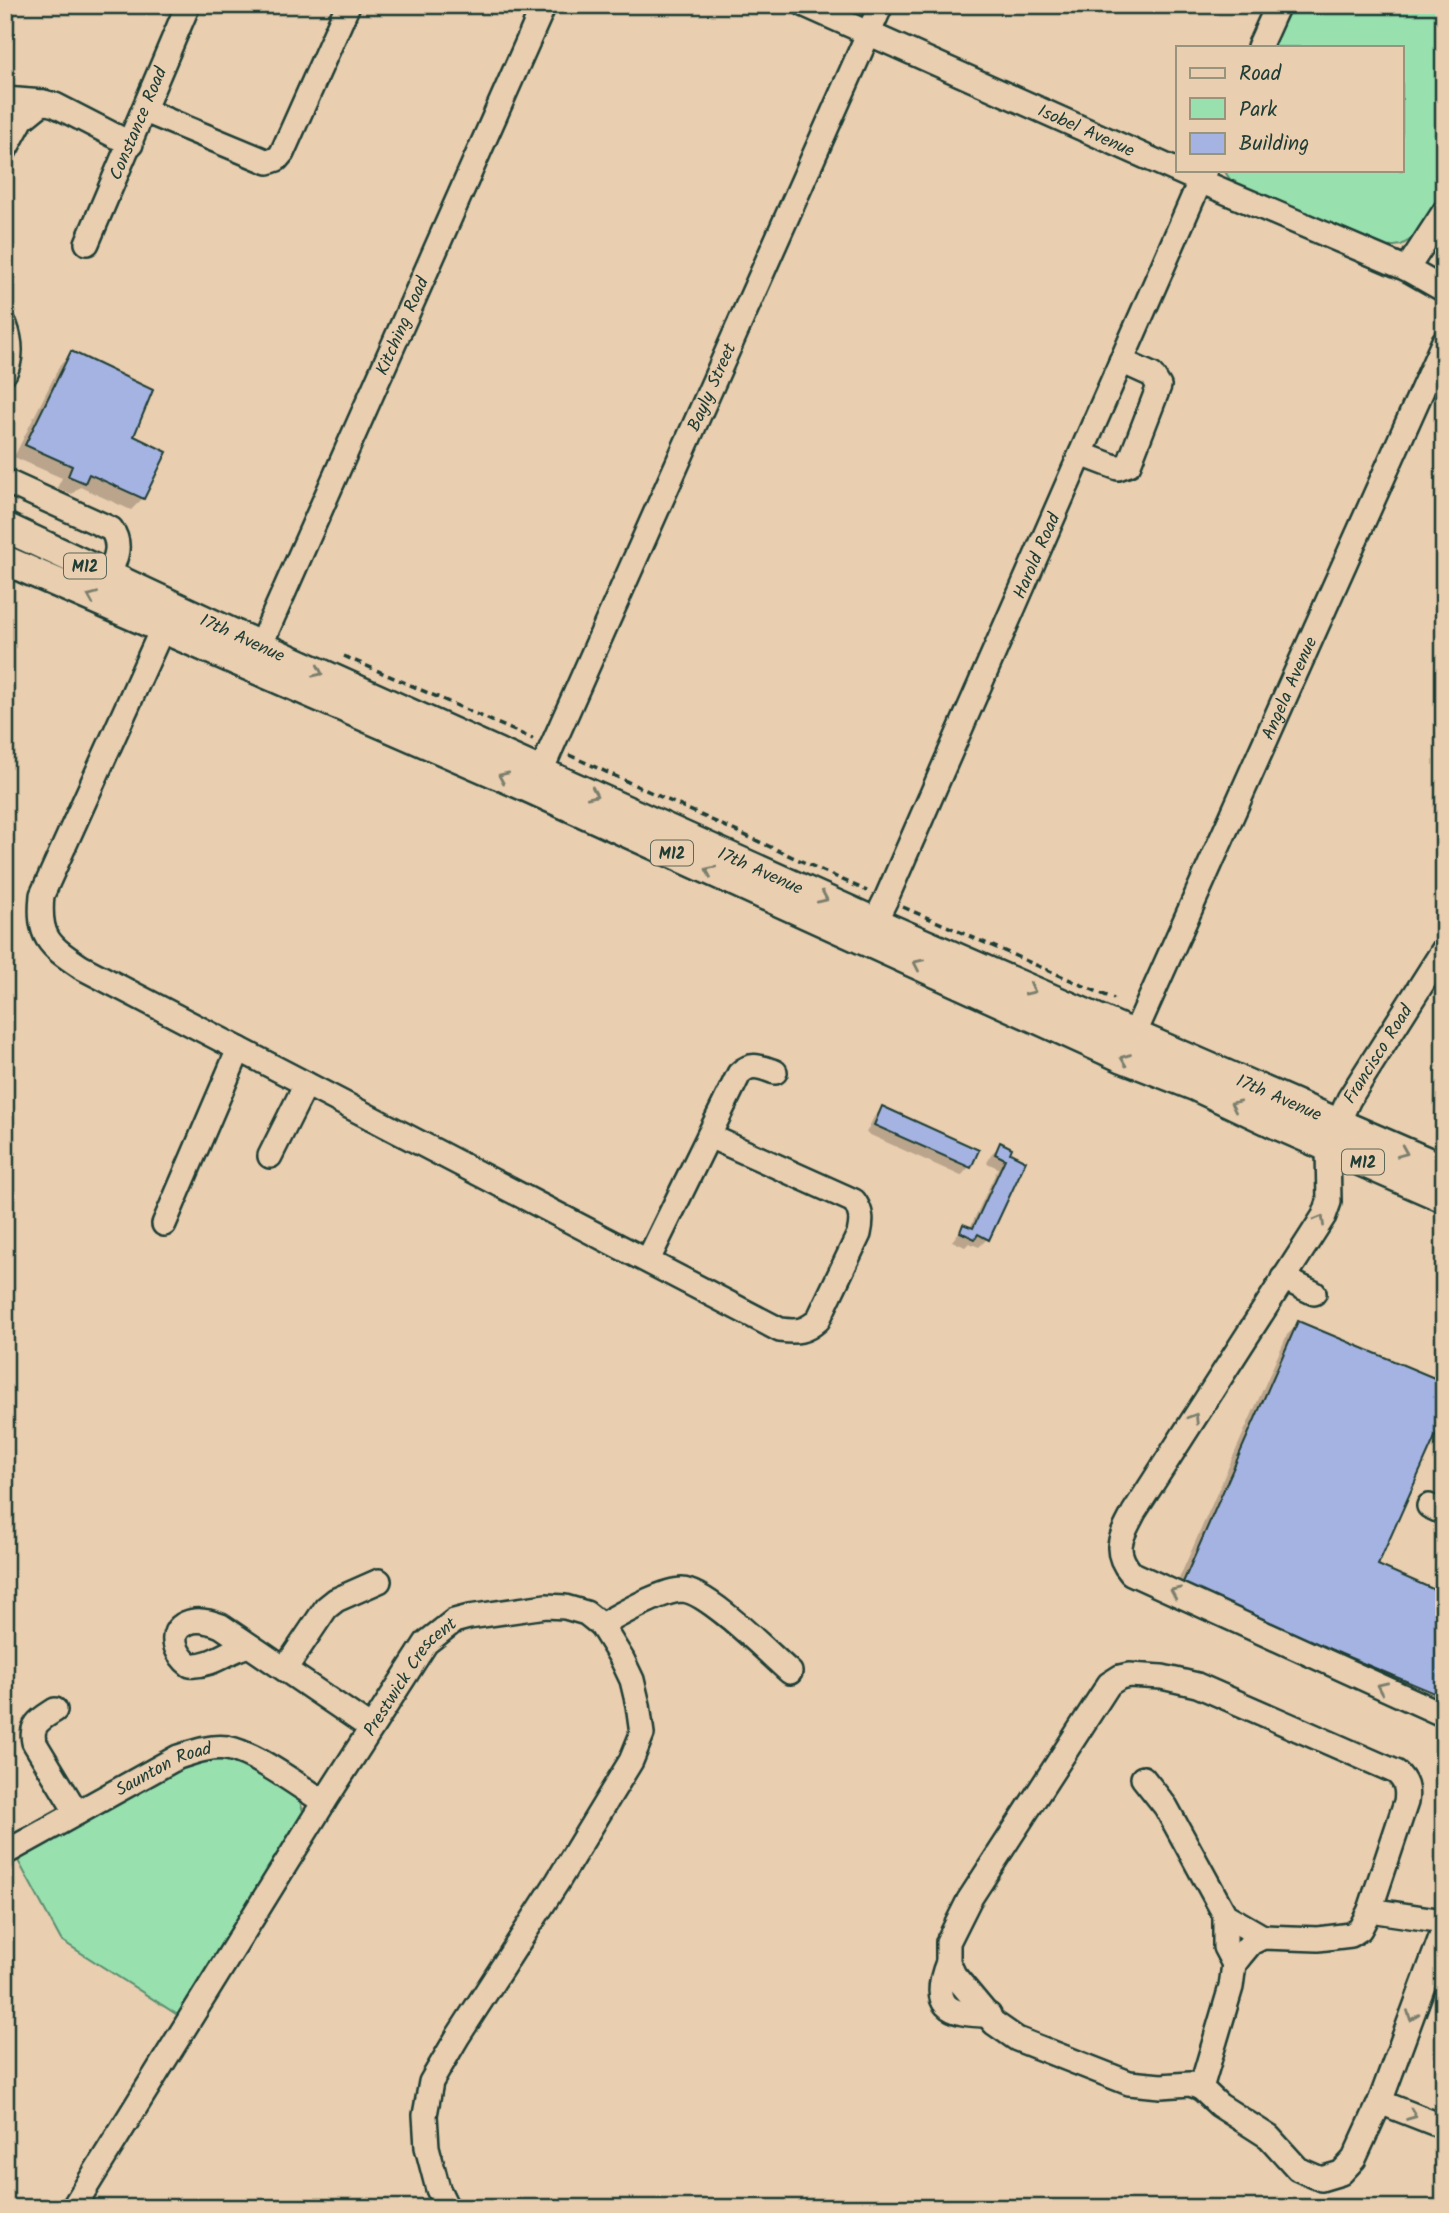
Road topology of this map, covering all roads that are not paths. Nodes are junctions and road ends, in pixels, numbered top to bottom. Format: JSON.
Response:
{"nodes":[{"id":1,"x":188,"y":5,"type":"edge"},
{"id":2,"x":348,"y":5,"type":"edge"},
{"id":3,"x":544,"y":5,"type":"edge"},
{"id":4,"x":804,"y":5,"type":"edge"},
{"id":5,"x":881,"y":5,"type":"edge"},
{"id":6,"x":1278,"y":5,"type":"edge"},
{"id":7,"x":869,"y":33,"type":"junction"},
{"id":8,"x":1259,"y":46,"type":"edge"},
{"id":9,"x":5,"y":99,"type":"edge"},
{"id":10,"x":43,"y":102,"type":"junction"},
{"id":11,"x":145,"y":111,"type":"junction"},
{"id":12,"x":131,"y":144,"type":"junction"},
{"id":13,"x":5,"y":150,"type":"edge"},
{"id":14,"x":1176,"y":164,"type":"edge"},
{"id":15,"x":1203,"y":175,"type":"edge"},
{"id":16,"x":1444,"y":212,"type":"edge"},
{"id":17,"x":87,"y":243,"type":"dead end"},
{"id":18,"x":1408,"y":269,"type":"junction"},
{"id":19,"x":1444,"y":290,"type":"edge"},
{"id":20,"x":5,"y":325,"type":"edge"},
{"id":21,"x":1444,"y":341,"type":"edge"},
{"id":22,"x":1121,"y":361,"type":"junction"},
{"id":23,"x":5,"y":372,"type":"edge"},
{"id":24,"x":1081,"y":454,"type":"junction"},
{"id":25,"x":5,"y":481,"type":"edge"},
{"id":26,"x":5,"y":527,"type":"edge"},
{"id":27,"x":5,"y":560,"type":"edge"},
{"id":28,"x":108,"y":577,"type":"junction"},
{"id":29,"x":168,"y":616,"type":"junction"},
{"id":30,"x":260,"y":646,"type":"junction"},
{"id":31,"x":547,"y":759,"type":"junction"},
{"id":32,"x":875,"y":920,"type":"junction"},
{"id":33,"x":1444,"y":950,"type":"edge"},
{"id":34,"x":1139,"y":1024,"type":"junction"},
{"id":35,"x":239,"y":1049,"type":"junction"},
{"id":36,"x":775,"y":1072,"type":"dead end"},
{"id":37,"x":306,"y":1084,"type":"junction"},
{"id":38,"x":709,"y":1136,"type":"junction"},
{"id":39,"x":1333,"y":1136,"type":"junction"},
{"id":40,"x":270,"y":1156,"type":"dead end"},
{"id":41,"x":1444,"y":1170,"type":"edge"},
{"id":42,"x":1444,"y":1198,"type":"edge"},
{"id":43,"x":164,"y":1224,"type":"dead end"},
{"id":44,"x":648,"y":1260,"type":"junction"},
{"id":45,"x":1283,"y":1278,"type":"junction"},
{"id":46,"x":1314,"y":1293,"type":"dead end"},
{"id":47,"x":379,"y":1581,"type":"dead end"},
{"id":48,"x":601,"y":1625,"type":"junction"},
{"id":49,"x":249,"y":1645,"type":"dead end"},
{"id":50,"x":285,"y":1669,"type":"junction"},
{"id":51,"x":790,"y":1672,"type":"dead end"},
{"id":52,"x":55,"y":1710,"type":"dead end"},
{"id":53,"x":1444,"y":1715,"type":"edge"},
{"id":54,"x":371,"y":1728,"type":"junction"},
{"id":55,"x":1143,"y":1778,"type":"dead end"},
{"id":56,"x":324,"y":1802,"type":"junction"},
{"id":57,"x":77,"y":1813,"type":"junction"},
{"id":58,"x":5,"y":1853,"type":"edge"},
{"id":59,"x":1370,"y":1910,"type":"junction"},
{"id":60,"x":1224,"y":1915,"type":"junction"},
{"id":61,"x":1444,"y":1921,"type":"edge"},
{"id":62,"x":1444,"y":1929,"type":"edge"},
{"id":63,"x":1263,"y":1937,"type":"junction"},
{"id":64,"x":1234,"y":1964,"type":"junction"},
{"id":65,"x":1201,"y":2088,"type":"junction"},
{"id":66,"x":1380,"y":2102,"type":"junction"},
{"id":67,"x":1444,"y":2127,"type":"edge"},
{"id":68,"x":73,"y":2208,"type":"edge"},
{"id":69,"x":447,"y":2208,"type":"edge"}],
"edges":[{"from":1,"to":11,"type":"street","name":"Constance Road"},
{"from":2,"to":11,"type":"street"},
{"from":3,"to":30,"type":"street","name":"Kitching Road"},
{"from":4,"to":7,"type":"street","name":"Isobel Avenue"},
{"from":5,"to":7,"type":"street","name":"Bayly Street"},
{"from":6,"to":8,"type":"street"},
{"from":7,"to":14,"type":"street","name":"Isobel Avenue"},
{"from":7,"to":31,"type":"street","name":"Bayly Street"},
{"from":9,"to":10,"type":"street"},
{"from":10,"to":12,"type":"street"},
{"from":10,"to":13,"type":"street"},
{"from":11,"to":12,"type":"street","name":"Constance Road"},
{"from":12,"to":17,"type":"street","name":"Constance Road"},
{"from":15,"to":18,"type":"street","name":"Isobel Avenue"},
{"from":15,"to":22,"type":"street","name":"Harold Road"},
{"from":16,"to":18,"type":"street"},
{"from":18,"to":19,"type":"street","name":"Isobel Avenue"},
{"from":20,"to":23,"type":"street"},
{"from":21,"to":34,"type":"street","name":"Angela Avenue"},
{"from":22,"to":24,"type":"street","name":"Harold Road"},
{"from":22,"to":24,"type":"street"},
{"from":24,"to":32,"type":"street","name":"Harold Road"},
{"from":25,"to":28,"type":"street"},
{"from":26,"to":28,"type":"main road","name":"17th Avenue","number":"M12"},
{"from":29,"to":27,"type":"main road","name":"17th Avenue","number":"M12","one_way":true},
{"from":28,"to":29,"type":"main road","name":"17th Avenue","number":"M12"},
{"from":29,"to":30,"type":"main road","name":"17th Avenue","number":"M12"},
{"from":32,"to":29,"type":"main road","name":"17th Avenue","number":"M12","one_way":true},
{"from":29,"to":35,"type":"street"},
{"from":30,"to":31,"type":"main road","name":"17th Avenue","number":"M12","one_way":true},
{"from":31,"to":32,"type":"main road","name":"17th Avenue","number":"M12","one_way":true},
{"from":32,"to":34,"type":"main road","name":"17th Avenue","number":"M12","one_way":true},
{"from":39,"to":32,"type":"main road","name":"17th Avenue","number":"M12","one_way":true},
{"from":33,"to":39,"type":"street","name":"Francisco Road"},
{"from":34,"to":39,"type":"main road","name":"17th Avenue","number":"M12"},
{"from":35,"to":37,"type":"street"},
{"from":35,"to":43,"type":"street"},
{"from":36,"to":38,"type":"street"},
{"from":37,"to":40,"type":"street"},
{"from":37,"to":44,"type":"street"},
{"from":38,"to":44,"type":"street"},
{"from":38,"to":44,"type":"street"},
{"from":39,"to":41,"type":"main road","name":"17th Avenue","number":"M12","one_way":true},
{"from":39,"to":42,"type":"main road","number":"M12"},
{"from":45,"to":39,"type":"street","one_way":true},
{"from":45,"to":46,"type":"street"},
{"from":53,"to":45,"type":"street","one_way":true},
{"from":47,"to":50,"type":"street"},
{"from":48,"to":51,"type":"street"},
{"from":48,"to":54,"type":"street","name":"Prestwick Crescent"},
{"from":48,"to":69,"type":"street"},
{"from":49,"to":50,"type":"street"},
{"from":50,"to":54,"type":"street"},
{"from":52,"to":57,"type":"street"},
{"from":54,"to":56,"type":"street","name":"Prestwick Crescent"},
{"from":55,"to":60,"type":"street"},
{"from":56,"to":57,"type":"street","name":"Saunton Road"},
{"from":56,"to":68,"type":"street","name":"Prestwick Crescent"},
{"from":57,"to":58,"type":"street","name":"Saunton Road"},
{"from":59,"to":61,"type":"street"},
{"from":59,"to":63,"type":"street"},
{"from":59,"to":65,"type":"street"},
{"from":60,"to":63,"type":"street"},
{"from":60,"to":64,"type":"street"},
{"from":62,"to":66,"type":"street","one_way":true},
{"from":63,"to":64,"type":"street"},
{"from":64,"to":65,"type":"street"},
{"from":65,"to":66,"type":"street"},
{"from":66,"to":67,"type":"street","one_way":true}]}
